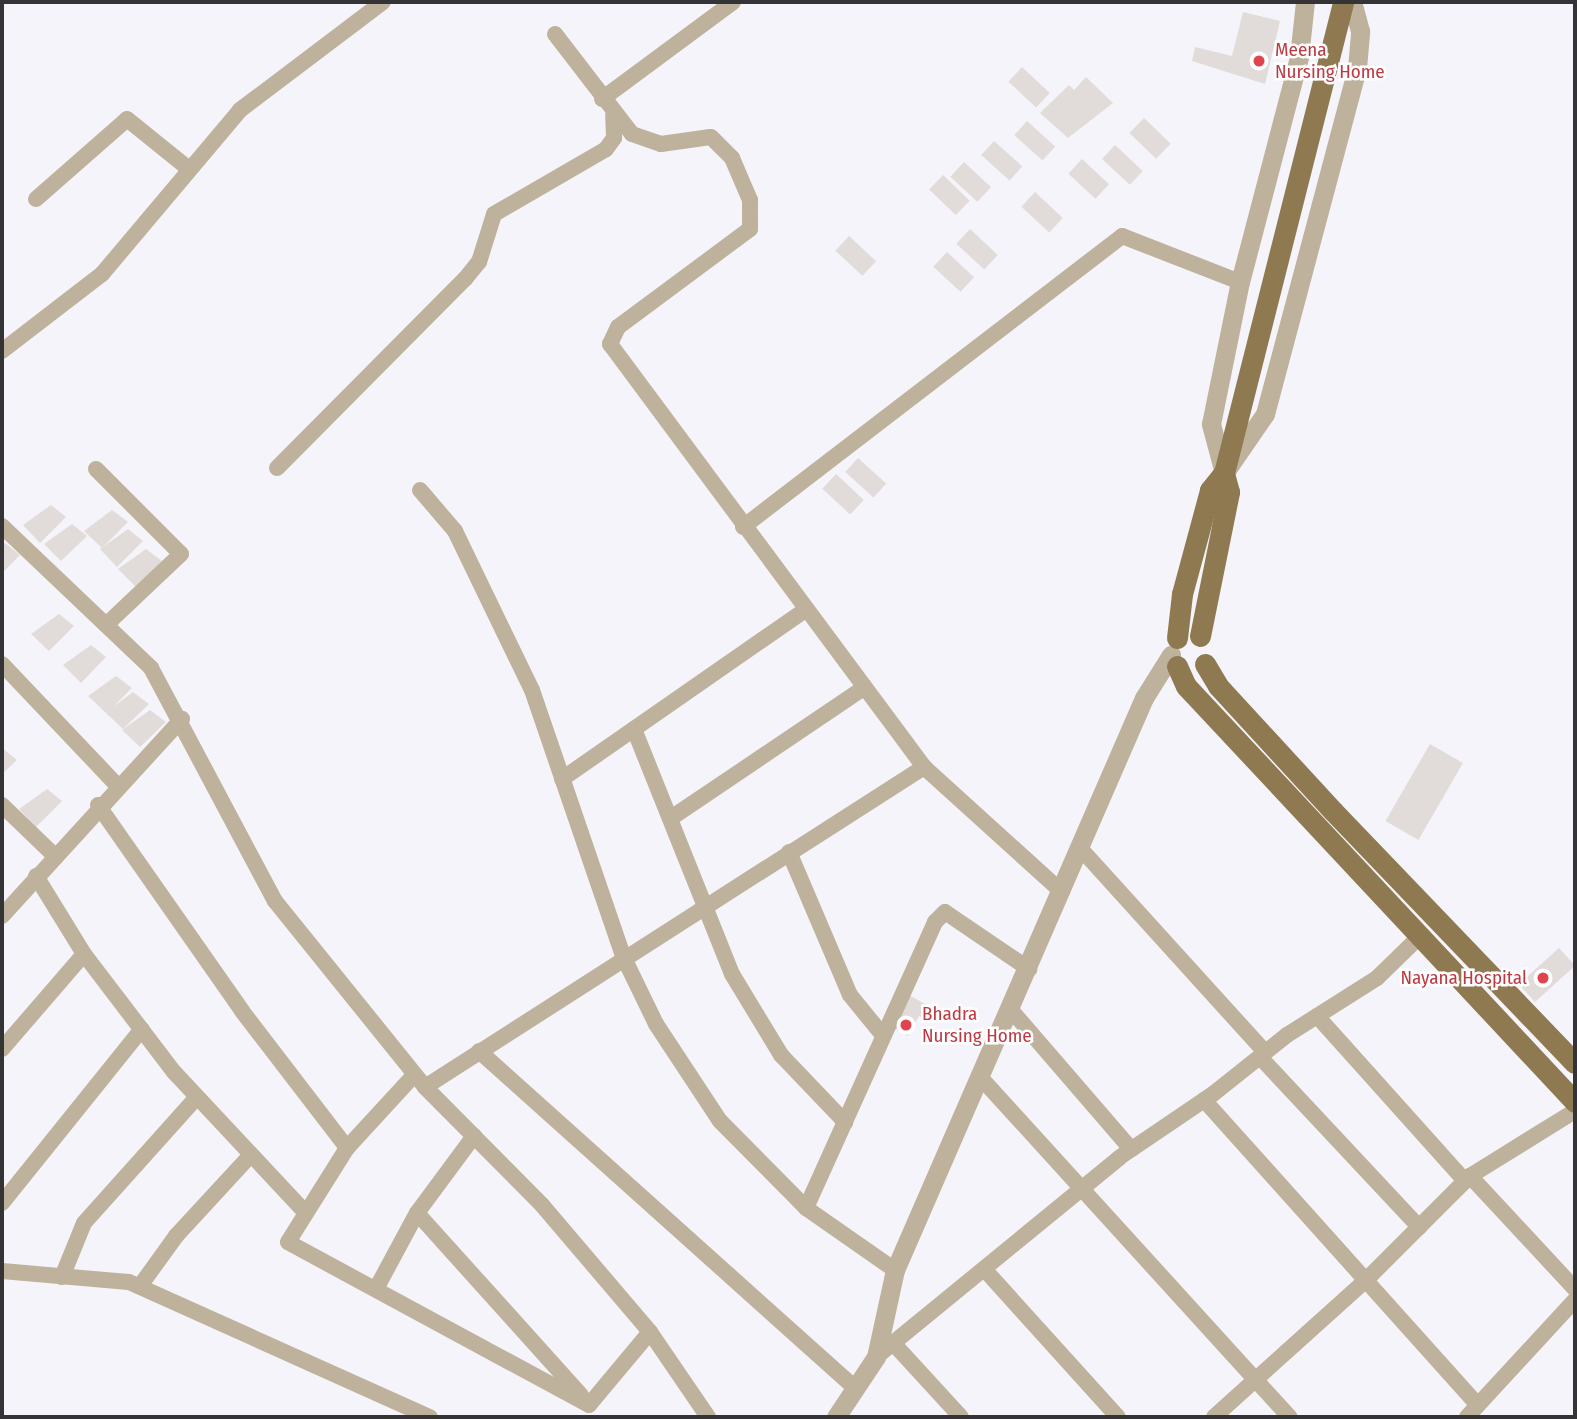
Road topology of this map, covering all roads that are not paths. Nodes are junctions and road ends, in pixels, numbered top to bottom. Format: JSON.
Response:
{"nodes":[{"id":1,"x":383,"y":2,"type":"edge"},
{"id":2,"x":733,"y":2,"type":"edge"},
{"id":3,"x":1305,"y":2,"type":"edge"},
{"id":4,"x":1343,"y":2,"type":"edge"},
{"id":5,"x":1352,"y":2,"type":"edge"},
{"id":6,"x":555,"y":34,"type":"dead end"},
{"id":7,"x":602,"y":99,"type":"junction"},
{"id":8,"x":613,"y":115,"type":"junction"},
{"id":9,"x":189,"y":169,"type":"junction"},
{"id":10,"x":36,"y":199,"type":"dead end"},
{"id":11,"x":1240,"y":282,"type":"junction"},
{"id":12,"x":2,"y":351,"type":"edge"},
{"id":13,"x":96,"y":468,"type":"dead end"},
{"id":14,"x":277,"y":468,"type":"dead end"},
{"id":15,"x":1224,"y":473,"type":"junction"},
{"id":16,"x":420,"y":489,"type":"dead end"},
{"id":17,"x":2,"y":526,"type":"edge"},
{"id":18,"x":743,"y":527,"type":"junction"},
{"id":19,"x":804,"y":610,"type":"junction"},
{"id":20,"x":106,"y":625,"type":"junction"},
{"id":21,"x":1200,"y":636,"type":"junction"},
{"id":22,"x":1175,"y":653,"type":"junction"},
{"id":23,"x":2,"y":664,"type":"edge"},
{"id":24,"x":1205,"y":664,"type":"junction"},
{"id":25,"x":864,"y":688,"type":"junction"},
{"id":26,"x":183,"y":719,"type":"junction"},
{"id":27,"x":634,"y":729,"type":"junction"},
{"id":28,"x":924,"y":767,"type":"junction"},
{"id":29,"x":562,"y":779,"type":"junction"},
{"id":30,"x":117,"y":785,"type":"junction"},
{"id":31,"x":2,"y":805,"type":"edge"},
{"id":32,"x":98,"y":805,"type":"junction"},
{"id":33,"x":671,"y":818,"type":"junction"},
{"id":34,"x":1080,"y":848,"type":"junction"},
{"id":35,"x":789,"y":852,"type":"junction"},
{"id":36,"x":54,"y":855,"type":"junction"},
{"id":37,"x":36,"y":876,"type":"junction"},
{"id":38,"x":1062,"y":892,"type":"junction"},
{"id":39,"x":706,"y":904,"type":"junction"},
{"id":40,"x":2,"y":916,"type":"edge"},
{"id":41,"x":1421,"y":935,"type":"junction"},
{"id":42,"x":84,"y":954,"type":"junction"},
{"id":43,"x":623,"y":956,"type":"junction"},
{"id":44,"x":1029,"y":969,"type":"junction"},
{"id":45,"x":1011,"y":1010,"type":"junction"},
{"id":46,"x":1317,"y":1016,"type":"junction"},
{"id":47,"x":142,"y":1029,"type":"junction"},
{"id":48,"x":881,"y":1033,"type":"junction"},
{"id":49,"x":2,"y":1049,"type":"edge"},
{"id":50,"x":479,"y":1051,"type":"junction"},
{"id":51,"x":1263,"y":1054,"type":"junction"},
{"id":52,"x":1575,"y":1063,"type":"edge"},
{"id":53,"x":981,"y":1078,"type":"junction"},
{"id":54,"x":420,"y":1080,"type":"junction"},
{"id":55,"x":197,"y":1097,"type":"junction"},
{"id":56,"x":1204,"y":1100,"type":"junction"},
{"id":57,"x":1575,"y":1102,"type":"edge"},
{"id":58,"x":1575,"y":1111,"type":"edge"},
{"id":59,"x":845,"y":1122,"type":"junction"},
{"id":60,"x":474,"y":1136,"type":"junction"},
{"id":61,"x":347,"y":1148,"type":"junction"},
{"id":62,"x":1131,"y":1149,"type":"junction"},
{"id":63,"x":249,"y":1157,"type":"junction"},
{"id":64,"x":1468,"y":1179,"type":"junction"},
{"id":65,"x":1081,"y":1190,"type":"junction"},
{"id":66,"x":2,"y":1203,"type":"edge"},
{"id":67,"x":806,"y":1208,"type":"junction"},
{"id":68,"x":306,"y":1213,"type":"junction"},
{"id":69,"x":417,"y":1213,"type":"junction"},
{"id":70,"x":1419,"y":1227,"type":"junction"},
{"id":71,"x":895,"y":1270,"type":"junction"},
{"id":72,"x":985,"y":1270,"type":"junction"},
{"id":73,"x":2,"y":1271,"type":"edge"},
{"id":74,"x":62,"y":1277,"type":"junction"},
{"id":75,"x":1367,"y":1279,"type":"junction"},
{"id":76,"x":141,"y":1286,"type":"junction"},
{"id":77,"x":1575,"y":1289,"type":"edge"},
{"id":78,"x":376,"y":1290,"type":"junction"},
{"id":79,"x":1575,"y":1300,"type":"edge"},
{"id":80,"x":650,"y":1332,"type":"junction"},
{"id":81,"x":894,"y":1344,"type":"junction"},
{"id":82,"x":876,"y":1357,"type":"junction"},
{"id":83,"x":1255,"y":1380,"type":"junction"},
{"id":84,"x":855,"y":1388,"type":"junction"},
{"id":85,"x":589,"y":1405,"type":"junction"},
{"id":86,"x":1472,"y":1411,"type":"edge"},
{"id":87,"x":430,"y":1417,"type":"edge"},
{"id":88,"x":708,"y":1417,"type":"edge"},
{"id":89,"x":836,"y":1417,"type":"edge"},
{"id":90,"x":961,"y":1417,"type":"edge"},
{"id":91,"x":1118,"y":1417,"type":"edge"},
{"id":92,"x":1214,"y":1417,"type":"edge"},
{"id":93,"x":1290,"y":1417,"type":"edge"}],
"edges":[{"from":1,"to":9,"type":"street"},
{"from":2,"to":7,"type":"street"},
{"from":3,"to":11,"type":"street"},
{"from":4,"to":15,"type":"main road"},
{"from":5,"to":15,"type":"street"},
{"from":6,"to":7,"type":"street"},
{"from":7,"to":8,"type":"street"},
{"from":8,"to":14,"type":"street"},
{"from":8,"to":18,"type":"street"},
{"from":9,"to":10,"type":"street"},
{"from":9,"to":12,"type":"street"},
{"from":11,"to":15,"type":"street"},
{"from":11,"to":18,"type":"street"},
{"from":13,"to":20,"type":"street"},
{"from":15,"to":21,"type":"main road"},
{"from":15,"to":22,"type":"main road"},
{"from":16,"to":29,"type":"street"},
{"from":17,"to":20,"type":"street"},
{"from":18,"to":19,"type":"street"},
{"from":19,"to":25,"type":"street"},
{"from":19,"to":27,"type":"street"},
{"from":20,"to":26,"type":"street"},
{"from":21,"to":22,"type":"main road"},
{"from":21,"to":24,"type":"main road"},
{"from":22,"to":24,"type":"main road"},
{"from":22,"to":34,"type":"street"},
{"from":22,"to":41,"type":"main road"},
{"from":23,"to":30,"type":"street"},
{"from":24,"to":52,"type":"main road"},
{"from":25,"to":28,"type":"street"},
{"from":25,"to":33,"type":"street"},
{"from":26,"to":30,"type":"street"},
{"from":26,"to":54,"type":"street"},
{"from":27,"to":29,"type":"street"},
{"from":27,"to":33,"type":"street"},
{"from":28,"to":35,"type":"street"},
{"from":28,"to":38,"type":"street"},
{"from":29,"to":43,"type":"street"},
{"from":30,"to":32,"type":"street"},
{"from":31,"to":36,"type":"street"},
{"from":32,"to":36,"type":"street"},
{"from":32,"to":61,"type":"street"},
{"from":33,"to":39,"type":"street"},
{"from":34,"to":38,"type":"street"},
{"from":34,"to":51,"type":"street"},
{"from":35,"to":39,"type":"street"},
{"from":35,"to":48,"type":"street"},
{"from":36,"to":37,"type":"street"},
{"from":37,"to":40,"type":"street"},
{"from":37,"to":42,"type":"street"},
{"from":38,"to":44,"type":"street"},
{"from":39,"to":43,"type":"street"},
{"from":39,"to":59,"type":"street"},
{"from":41,"to":46,"type":"street"},
{"from":41,"to":57,"type":"main road"},
{"from":42,"to":47,"type":"street"},
{"from":42,"to":49,"type":"street"},
{"from":43,"to":50,"type":"street"},
{"from":43,"to":67,"type":"street"},
{"from":44,"to":45,"type":"street"},
{"from":44,"to":48,"type":"street"},
{"from":45,"to":53,"type":"street"},
{"from":45,"to":62,"type":"street"},
{"from":46,"to":51,"type":"street"},
{"from":46,"to":64,"type":"street"},
{"from":47,"to":55,"type":"street"},
{"from":47,"to":66,"type":"street"},
{"from":48,"to":59,"type":"street"},
{"from":50,"to":54,"type":"street"},
{"from":50,"to":84,"type":"street"},
{"from":51,"to":56,"type":"street"},
{"from":51,"to":70,"type":"street"},
{"from":53,"to":65,"type":"street"},
{"from":53,"to":71,"type":"street"},
{"from":54,"to":60,"type":"street"},
{"from":54,"to":61,"type":"street"},
{"from":55,"to":63,"type":"street"},
{"from":55,"to":74,"type":"street"},
{"from":56,"to":62,"type":"street"},
{"from":56,"to":75,"type":"street"},
{"from":58,"to":64,"type":"street"},
{"from":59,"to":67,"type":"street"},
{"from":60,"to":69,"type":"street"},
{"from":60,"to":80,"type":"street"},
{"from":61,"to":68,"type":"street"},
{"from":62,"to":65,"type":"street"},
{"from":63,"to":68,"type":"street"},
{"from":63,"to":76,"type":"street"},
{"from":64,"to":70,"type":"street"},
{"from":64,"to":77,"type":"street"},
{"from":65,"to":72,"type":"street"},
{"from":65,"to":83,"type":"street"},
{"from":67,"to":71,"type":"street"},
{"from":68,"to":78,"type":"street"},
{"from":69,"to":78,"type":"street"},
{"from":69,"to":85,"type":"street"},
{"from":70,"to":75,"type":"street"},
{"from":71,"to":82,"type":"street"},
{"from":72,"to":81,"type":"street"},
{"from":72,"to":91,"type":"street"},
{"from":73,"to":74,"type":"street"},
{"from":74,"to":76,"type":"street"},
{"from":75,"to":83,"type":"street"},
{"from":75,"to":86,"type":"street"},
{"from":76,"to":87,"type":"street"},
{"from":78,"to":85,"type":"street"},
{"from":79,"to":86,"type":"street"},
{"from":80,"to":85,"type":"street"},
{"from":80,"to":88,"type":"street"},
{"from":81,"to":82,"type":"street"},
{"from":81,"to":90,"type":"street"},
{"from":82,"to":84,"type":"street"},
{"from":83,"to":92,"type":"street"},
{"from":83,"to":93,"type":"street"},
{"from":84,"to":89,"type":"street"}]}
